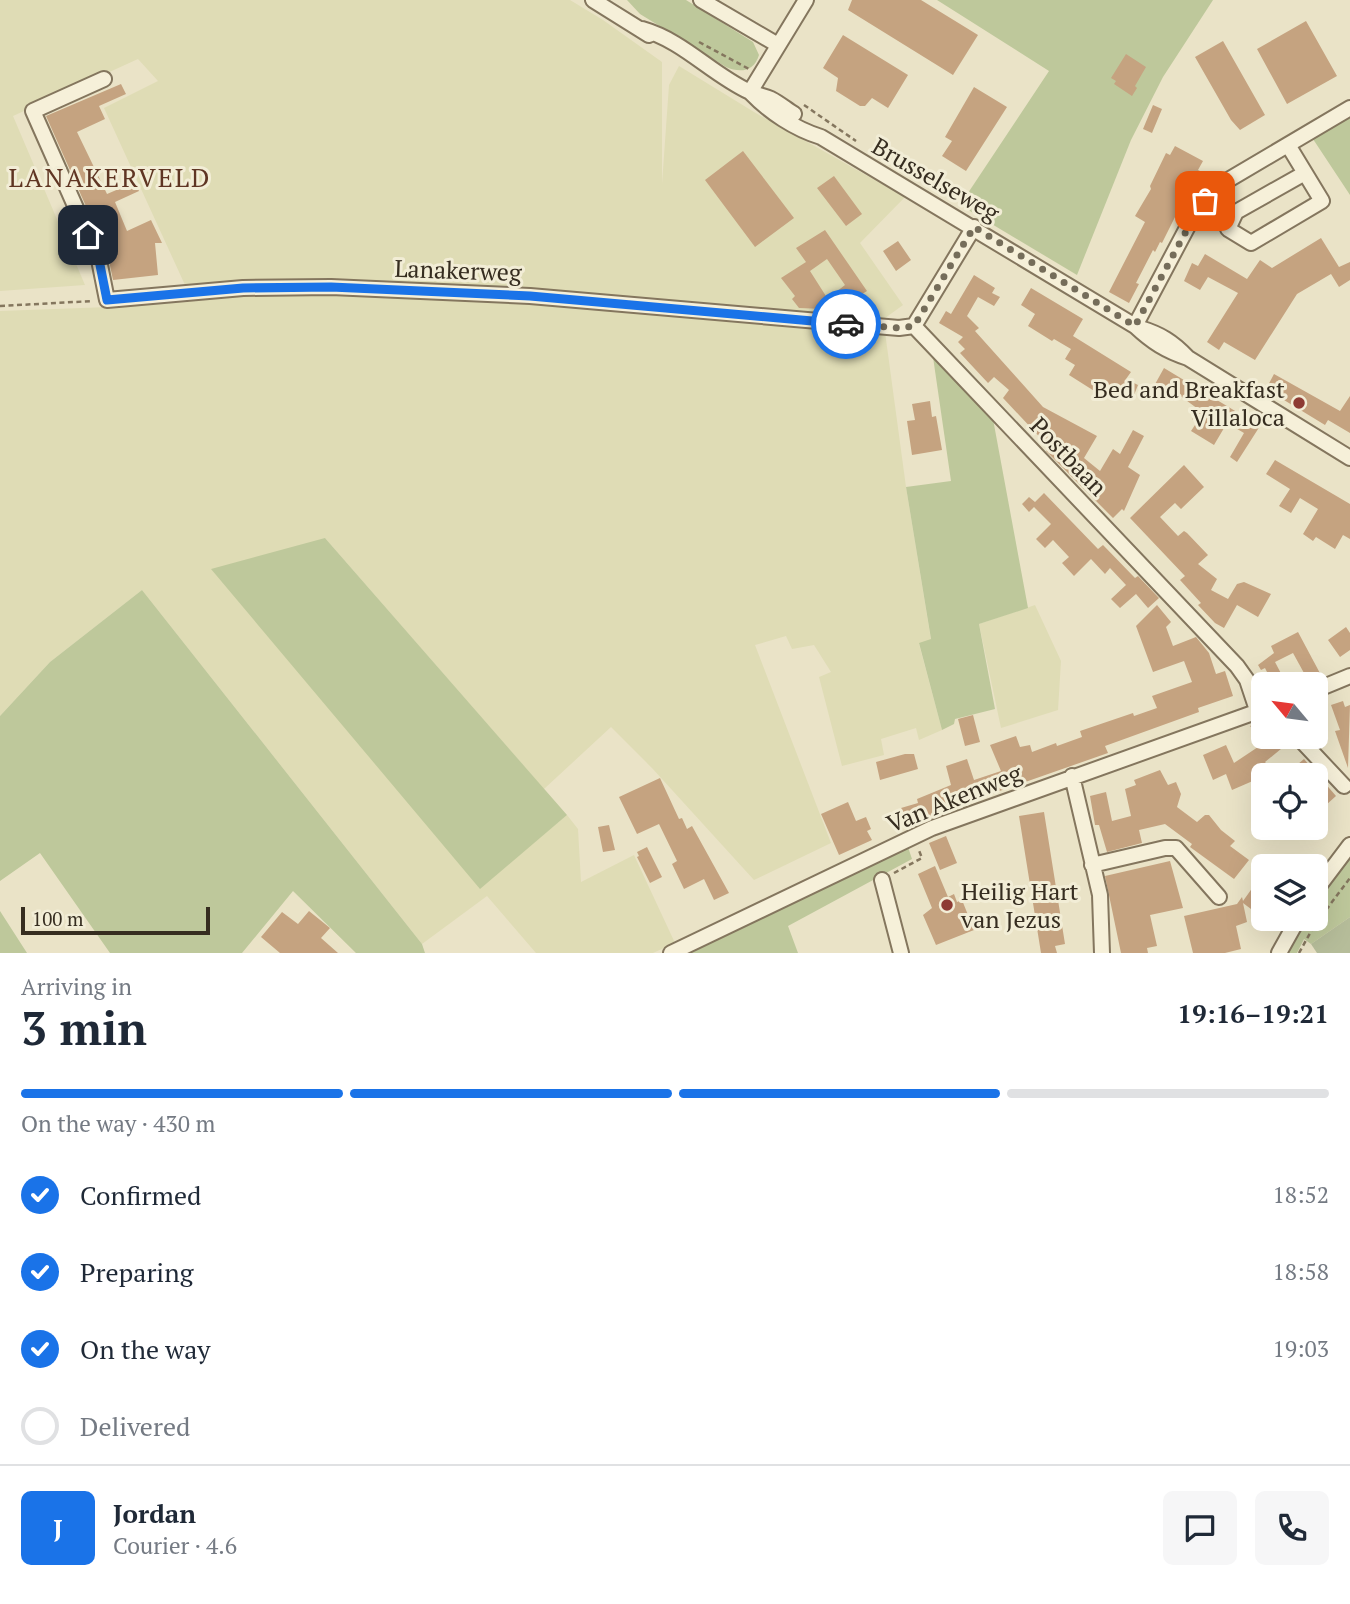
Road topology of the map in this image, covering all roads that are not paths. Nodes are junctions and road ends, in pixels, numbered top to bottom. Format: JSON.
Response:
{"nodes":[{"id":1,"x":593,"y":0,"type":"edge"},
{"id":2,"x":701,"y":0,"type":"edge"},
{"id":3,"x":806,"y":0,"type":"edge"},
{"id":4,"x":778,"y":45,"type":"junction"},
{"id":5,"x":104,"y":79,"type":"dead end"},
{"id":6,"x":750,"y":92,"type":"junction"},
{"id":7,"x":1350,"y":108,"type":"edge"},
{"id":8,"x":1288,"y":145,"type":"junction"},
{"id":9,"x":1305,"y":173,"type":"junction"},
{"id":10,"x":974,"y":227,"type":"junction"},
{"id":11,"x":914,"y":326,"type":"junction"},
{"id":12,"x":1135,"y":326,"type":"junction"},
{"id":13,"x":1350,"y":458,"type":"edge"},
{"id":14,"x":1350,"y":676,"type":"edge"},
{"id":15,"x":1328,"y":685,"type":"edge"},
{"id":16,"x":1251,"y":689,"type":"edge"},
{"id":17,"x":1251,"y":712,"type":"edge"},
{"id":18,"x":1309,"y":749,"type":"edge"},
{"id":19,"x":1072,"y":776,"type":"junction"},
{"id":20,"x":1344,"y":786,"type":"dead end"},
{"id":21,"x":1350,"y":845,"type":"edge"},
{"id":22,"x":1092,"y":865,"type":"junction"},
{"id":23,"x":1328,"y":874,"type":"edge"},
{"id":24,"x":882,"y":880,"type":"road end"},
{"id":25,"x":1219,"y":897,"type":"dead end"},
{"id":26,"x":1291,"y":931,"type":"edge"},
{"id":27,"x":671,"y":953,"type":"edge"},
{"id":28,"x":901,"y":953,"type":"edge"},
{"id":29,"x":1102,"y":953,"type":"edge"},
{"id":30,"x":1279,"y":953,"type":"edge"}],
"edges":[{"from":1,"to":6,"type":"street","name":"Brusselseweg"},
{"from":2,"to":4,"type":"street"},
{"from":3,"to":4,"type":"street"},
{"from":4,"to":6,"type":"street"},
{"from":5,"to":11,"type":"street","name":"Lanakerweg"},
{"from":6,"to":10,"type":"street","name":"Brusselseweg"},
{"from":7,"to":8,"type":"street"},
{"from":8,"to":9,"type":"street"},
{"from":8,"to":12,"type":"street"},
{"from":9,"to":9,"type":"street"},
{"from":10,"to":11,"type":"street"},
{"from":10,"to":12,"type":"street","name":"Brusselseweg"},
{"from":11,"to":16,"type":"street","name":"Postbaan"},
{"from":12,"to":13,"type":"street","name":"Brusselseweg"},
{"from":14,"to":15,"type":"street"},
{"from":17,"to":19,"type":"street","name":"Van Akenweg"},
{"from":18,"to":20,"type":"street"},
{"from":19,"to":22,"type":"street"},
{"from":19,"to":27,"type":"street","name":"Van Akenweg"},
{"from":21,"to":23,"type":"street"},
{"from":22,"to":25,"type":"street"},
{"from":22,"to":29,"type":"street"},
{"from":24,"to":28,"type":"street"},
{"from":26,"to":30,"type":"street"}]}
